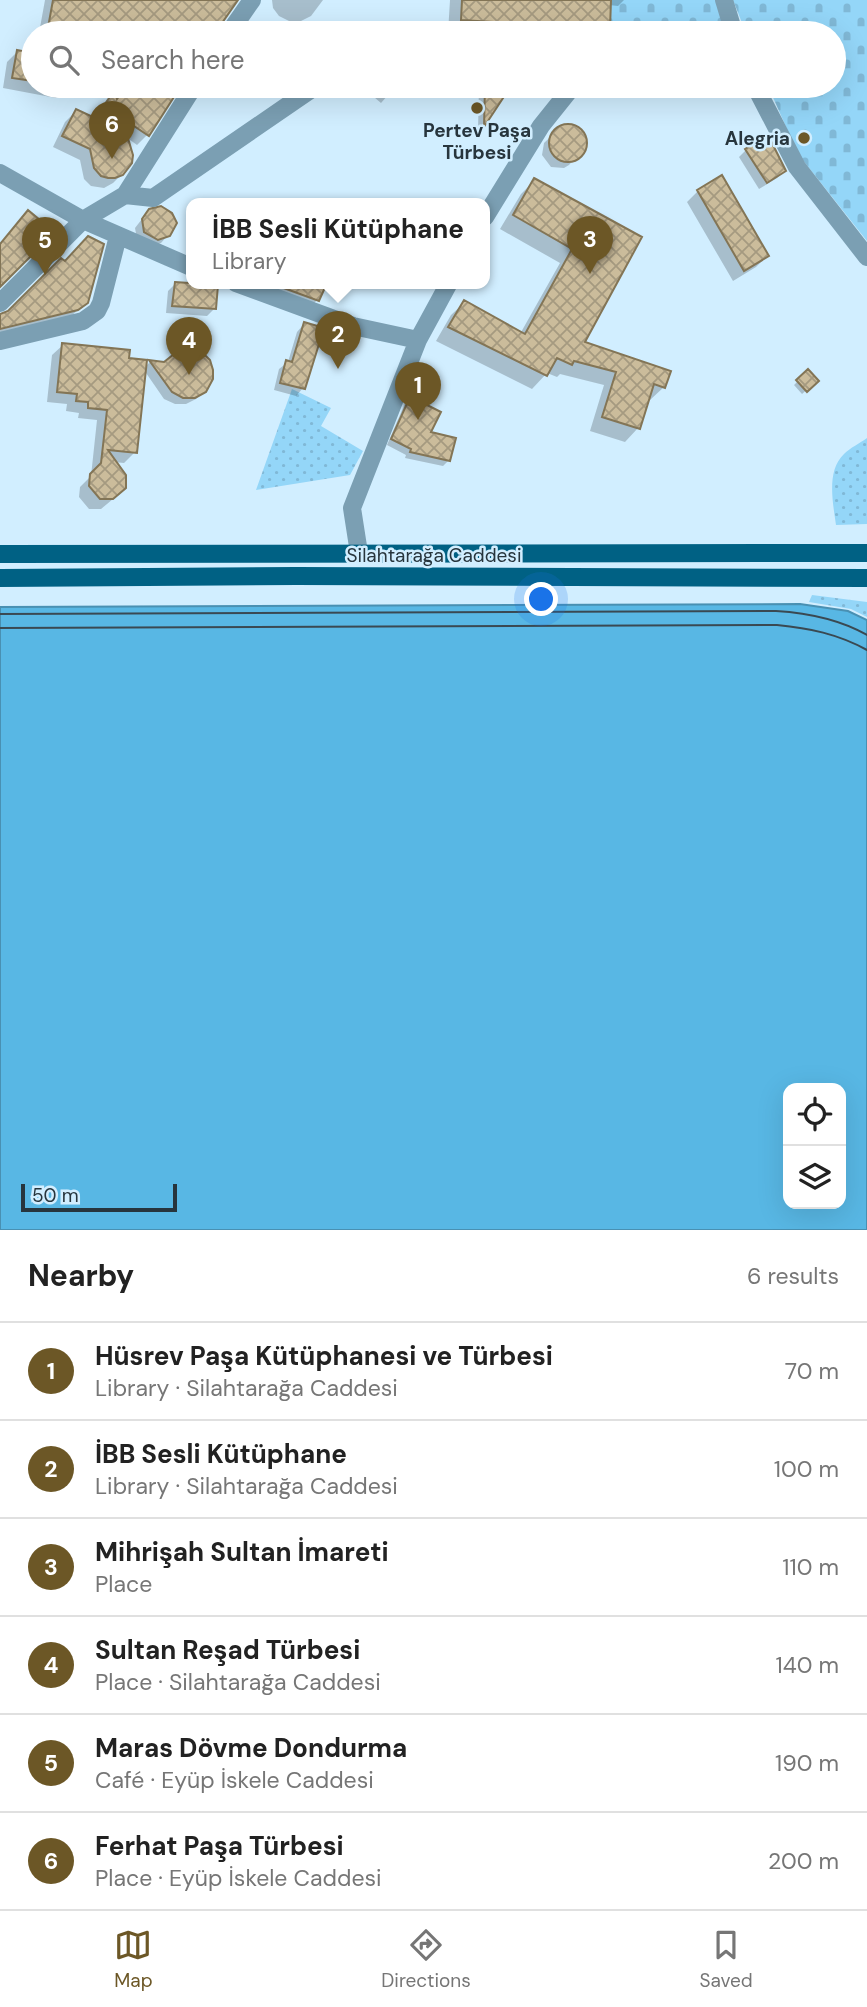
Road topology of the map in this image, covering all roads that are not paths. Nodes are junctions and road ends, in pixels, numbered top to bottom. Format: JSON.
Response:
{"nodes":[{"id":1,"x":251,"y":0,"type":"edge"},
{"id":2,"x":724,"y":0,"type":"edge"},
{"id":3,"x":237,"y":21,"type":"edge"},
{"id":4,"x":730,"y":21,"type":"edge"},
{"id":5,"x":186,"y":98,"type":"edge"},
{"id":6,"x":299,"y":98,"type":"edge"},
{"id":7,"x":564,"y":98,"type":"edge"},
{"id":8,"x":761,"y":98,"type":"edge"},
{"id":9,"x":0,"y":173,"type":"edge"},
{"id":10,"x":125,"y":195,"type":"junction"},
{"id":11,"x":490,"y":209,"type":"edge"},
{"id":12,"x":83,"y":220,"type":"junction"},
{"id":13,"x":118,"y":236,"type":"junction"},
{"id":14,"x":867,"y":257,"type":"edge"},
{"id":15,"x":186,"y":265,"type":"edge"},
{"id":16,"x":252,"y":289,"type":"edge"},
{"id":17,"x":446,"y":289,"type":"edge"},
{"id":18,"x":0,"y":303,"type":"edge"},
{"id":19,"x":418,"y":340,"type":"junction"},
{"id":20,"x":0,"y":341,"type":"edge"},
{"id":21,"x":359,"y":553,"type":"junction"},
{"id":22,"x":867,"y":553,"type":"edge"},
{"id":23,"x":0,"y":554,"type":"edge"},
{"id":24,"x":0,"y":578,"type":"edge"},
{"id":25,"x":867,"y":578,"type":"edge"}],
"edges":[{"from":1,"to":3,"type":"street"},
{"from":2,"to":4,"type":"street"},
{"from":5,"to":10,"type":"street"},
{"from":6,"to":10,"type":"street"},
{"from":7,"to":11,"type":"street"},
{"from":8,"to":14,"type":"street"},
{"from":9,"to":12,"type":"street"},
{"from":10,"to":12,"type":"street"},
{"from":12,"to":13,"type":"street"},
{"from":12,"to":18,"type":"street"},
{"from":13,"to":15,"type":"street"},
{"from":13,"to":20,"type":"street"},
{"from":16,"to":19,"type":"street"},
{"from":17,"to":19,"type":"street"},
{"from":19,"to":21,"type":"street"},
{"from":21,"to":22,"type":"main road","name":"Silahtarağa Caddesi"},
{"from":21,"to":23,"type":"main road","name":"Silahtarağa Caddesi"},
{"from":24,"to":25,"type":"main road","name":"Silahtarağa Caddesi"}]}
